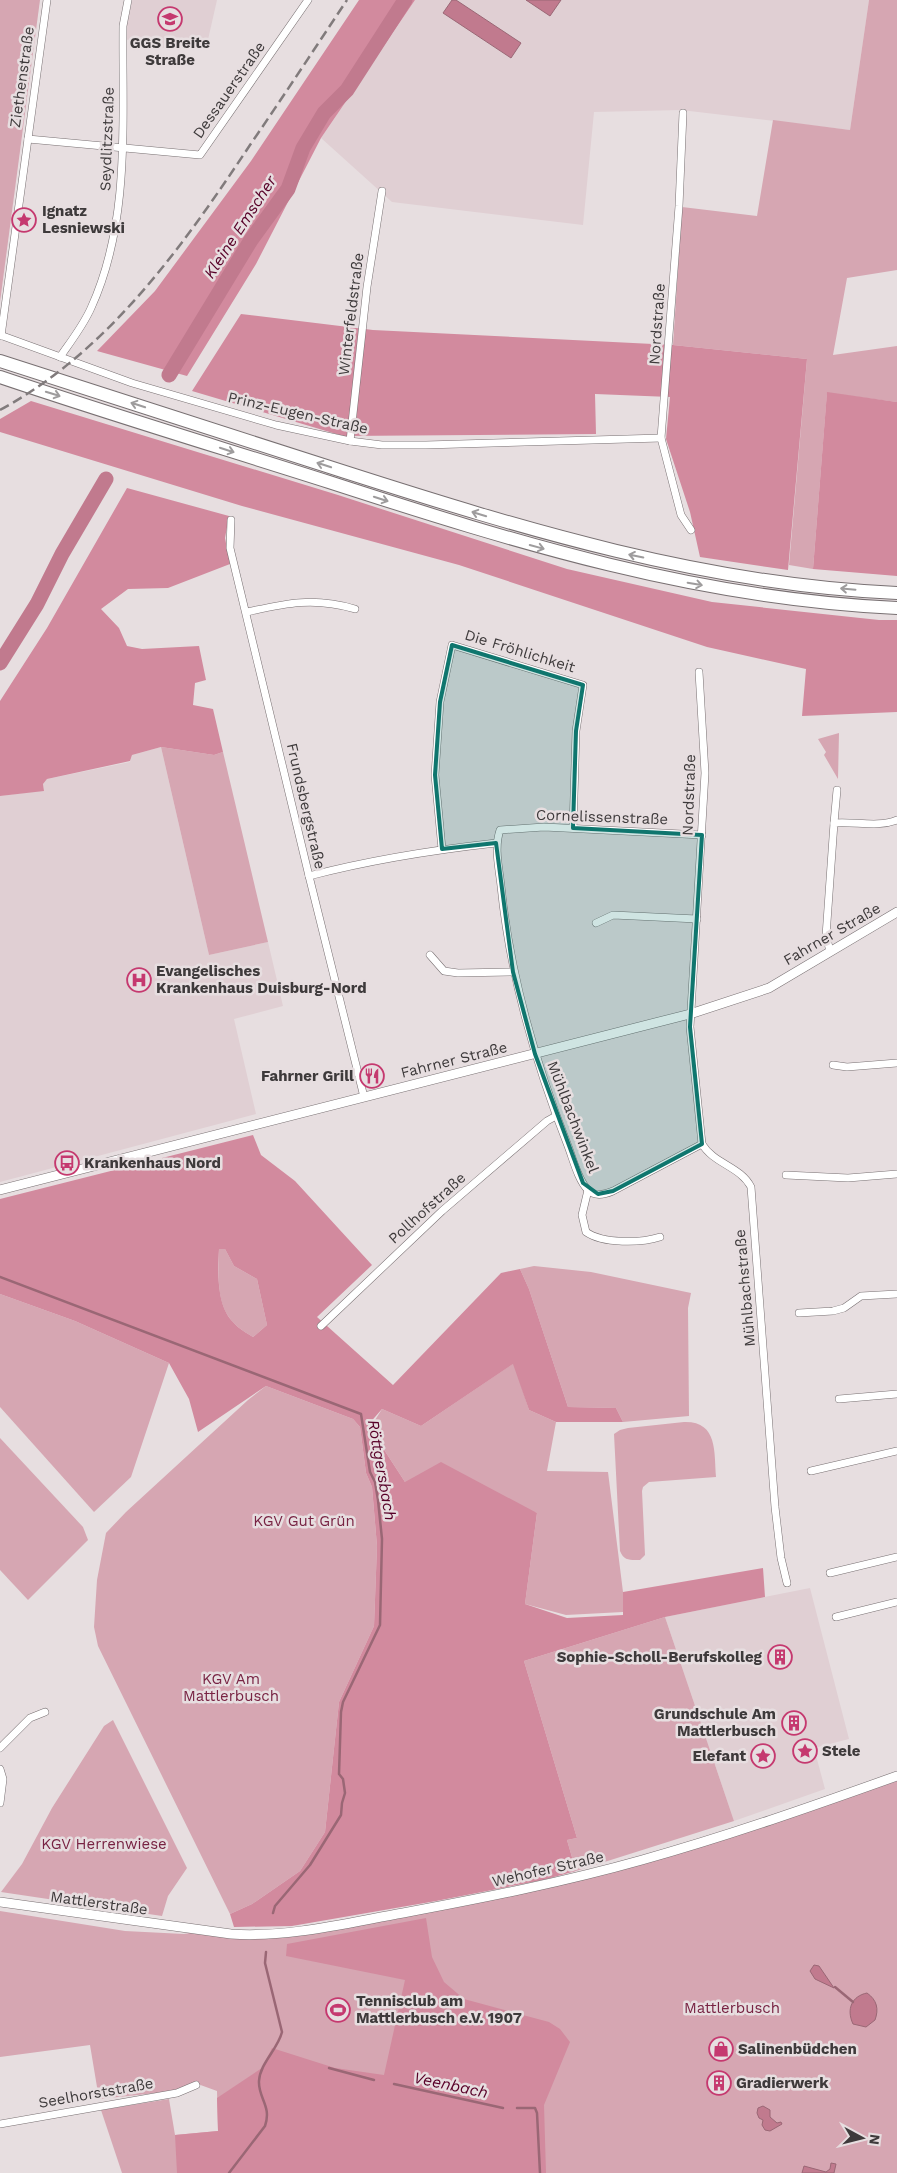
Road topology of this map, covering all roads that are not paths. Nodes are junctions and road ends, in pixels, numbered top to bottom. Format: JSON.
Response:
{"nodes":[{"id":1,"x":47,"y":0,"type":"edge"},
{"id":2,"x":128,"y":0,"type":"edge"},
{"id":3,"x":308,"y":0,"type":"edge"},
{"id":4,"x":684,"y":113,"type":"dead end"},
{"id":5,"x":28,"y":139,"type":"junction"},
{"id":6,"x":122,"y":150,"type":"junction"},
{"id":7,"x":382,"y":191,"type":"dead end"},
{"id":8,"x":1,"y":336,"type":"edge"},
{"id":9,"x":60,"y":357,"type":"junction"},
{"id":10,"x":0,"y":359,"type":"edge"},
{"id":11,"x":2,"y":378,"type":"edge"},
{"id":12,"x":661,"y":438,"type":"junction"},
{"id":13,"x":350,"y":441,"type":"junction"},
{"id":14,"x":231,"y":520,"type":"dead end"},
{"id":15,"x":692,"y":530,"type":"dead end"},
{"id":16,"x":897,"y":593,"type":"edge"},
{"id":17,"x":897,"y":608,"type":"edge"},
{"id":18,"x":355,"y":610,"type":"dead end"},
{"id":19,"x":247,"y":612,"type":"junction"},
{"id":20,"x":700,"y":672,"type":"dead end"},
{"id":21,"x":837,"y":790,"type":"dead end"},
{"id":22,"x":897,"y":820,"type":"edge"},
{"id":23,"x":834,"y":823,"type":"junction"},
{"id":24,"x":573,"y":828,"type":"junction"},
{"id":25,"x":702,"y":835,"type":"junction"},
{"id":26,"x":496,"y":843,"type":"junction"},
{"id":27,"x":442,"y":849,"type":"junction"},
{"id":28,"x":308,"y":876,"type":"junction"},
{"id":29,"x":897,"y":912,"type":"edge"},
{"id":30,"x":697,"y":919,"type":"junction"},
{"id":31,"x":596,"y":923,"type":"dead end"},
{"id":32,"x":830,"y":951,"type":"junction"},
{"id":33,"x":430,"y":955,"type":"dead end"},
{"id":34,"x":513,"y":972,"type":"junction"},
{"id":35,"x":690,"y":1014,"type":"junction"},
{"id":36,"x":535,"y":1054,"type":"junction"},
{"id":37,"x":897,"y":1063,"type":"edge"},
{"id":38,"x":833,"y":1064,"type":"dead end"},
{"id":39,"x":364,"y":1097,"type":"junction"},
{"id":40,"x":556,"y":1116,"type":"junction"},
{"id":41,"x":702,"y":1144,"type":"junction"},
{"id":42,"x":897,"y":1174,"type":"edge"},
{"id":43,"x":786,"y":1175,"type":"dead end"},
{"id":44,"x":0,"y":1190,"type":"edge"},
{"id":45,"x":588,"y":1190,"type":"junction"},
{"id":46,"x":660,"y":1237,"type":"dead end"},
{"id":47,"x":897,"y":1294,"type":"edge"},
{"id":48,"x":798,"y":1314,"type":"dead end"},
{"id":49,"x":320,"y":1326,"type":"dead end"},
{"id":50,"x":897,"y":1394,"type":"edge"},
{"id":51,"x":840,"y":1399,"type":"dead end"},
{"id":52,"x":897,"y":1450,"type":"edge"},
{"id":53,"x":811,"y":1471,"type":"dead end"},
{"id":54,"x":897,"y":1557,"type":"edge"},
{"id":55,"x":830,"y":1574,"type":"dead end"},
{"id":56,"x":788,"y":1583,"type":"dead end"},
{"id":57,"x":897,"y":1602,"type":"edge"},
{"id":58,"x":836,"y":1616,"type":"dead end"},
{"id":59,"x":45,"y":1712,"type":"dead end"},
{"id":60,"x":0,"y":1748,"type":"edge"},
{"id":61,"x":0,"y":1769,"type":"edge"},
{"id":62,"x":897,"y":1776,"type":"edge"},
{"id":63,"x":0,"y":1803,"type":"edge"},
{"id":64,"x":0,"y":1902,"type":"edge"},
{"id":65,"x":194,"y":1930,"type":"joint"},
{"id":66,"x":196,"y":2085,"type":"dead end"},
{"id":67,"x":0,"y":2124,"type":"edge"}],
"edges":[{"from":1,"to":5,"type":"street","name":"Ziethenstraße"},
{"from":2,"to":6,"type":"street","name":"Seydlitzstraße"},
{"from":3,"to":6,"type":"street","name":"Dessauerstraße"},
{"from":4,"to":12,"type":"street","name":"Nordstraße"},
{"from":5,"to":6,"type":"street"},
{"from":5,"to":8,"type":"street","name":"Ziethenstraße"},
{"from":6,"to":9,"type":"street","name":"Seydlitzstraße"},
{"from":7,"to":13,"type":"street","name":"Winterfeldstraße"},
{"from":8,"to":9,"type":"street","name":"Prinz-Eugen-Straße"},
{"from":9,"to":13,"type":"street","name":"Prinz-Eugen-Straße"},
{"from":16,"to":10,"type":"highway","one_way":true},
{"from":11,"to":17,"type":"highway","one_way":true},
{"from":12,"to":13,"type":"street","name":"Prinz-Eugen-Straße"},
{"from":12,"to":15,"type":"street","name":"Nordstraße"},
{"from":14,"to":19,"type":"street","name":"Frundsbergstraße"},
{"from":18,"to":19,"type":"street"},
{"from":19,"to":28,"type":"street","name":"Frundsbergstraße"},
{"from":20,"to":25,"type":"street","name":"Nordstraße"},
{"from":21,"to":23,"type":"street"},
{"from":22,"to":23,"type":"street"},
{"from":23,"to":32,"type":"street"},
{"from":24,"to":25,"type":"street","name":"Cornelissenstraße"},
{"from":24,"to":26,"type":"street","name":"Cornelissenstraße"},
{"from":24,"to":27,"type":"street","name":"Die Fröhlichkeit"},
{"from":25,"to":30,"type":"street","name":"Nordstraße"},
{"from":26,"to":27,"type":"street"},
{"from":26,"to":34,"type":"street","name":"Mühlbachwinkel"},
{"from":27,"to":28,"type":"street"},
{"from":28,"to":39,"type":"street","name":"Frundsbergstraße"},
{"from":29,"to":32,"type":"street","name":"Fahrner Straße"},
{"from":30,"to":31,"type":"street"},
{"from":30,"to":35,"type":"street","name":"Nordstraße"},
{"from":32,"to":35,"type":"street","name":"Fahrner Straße"},
{"from":33,"to":34,"type":"street"},
{"from":34,"to":36,"type":"street","name":"Mühlbachwinkel"},
{"from":35,"to":36,"type":"street","name":"Fahrner Straße"},
{"from":35,"to":41,"type":"street"},
{"from":36,"to":39,"type":"street","name":"Fahrner Straße"},
{"from":36,"to":40,"type":"street","name":"Mühlbachwinkel"},
{"from":37,"to":38,"type":"street"},
{"from":39,"to":44,"type":"street","name":"Fahrner Straße"},
{"from":40,"to":45,"type":"street","name":"Mühlbachwinkel"},
{"from":40,"to":49,"type":"street","name":"Pollhofstraße"},
{"from":41,"to":45,"type":"street","name":"Mühlbachwinkel"},
{"from":41,"to":56,"type":"street","name":"Mühlbachstraße"},
{"from":42,"to":43,"type":"street"},
{"from":45,"to":46,"type":"street","name":"Mühlbachwinkel"},
{"from":47,"to":48,"type":"street"},
{"from":50,"to":51,"type":"street"},
{"from":52,"to":53,"type":"street"},
{"from":54,"to":55,"type":"street"},
{"from":57,"to":58,"type":"street"},
{"from":59,"to":60,"type":"street"},
{"from":61,"to":63,"type":"street"},
{"from":62,"to":65,"type":"street","name":"Wehofer Straße"},
{"from":64,"to":65,"type":"street","name":"Mattlerstraße"},
{"from":66,"to":67,"type":"street","name":"Seelhorststraße"}]}
